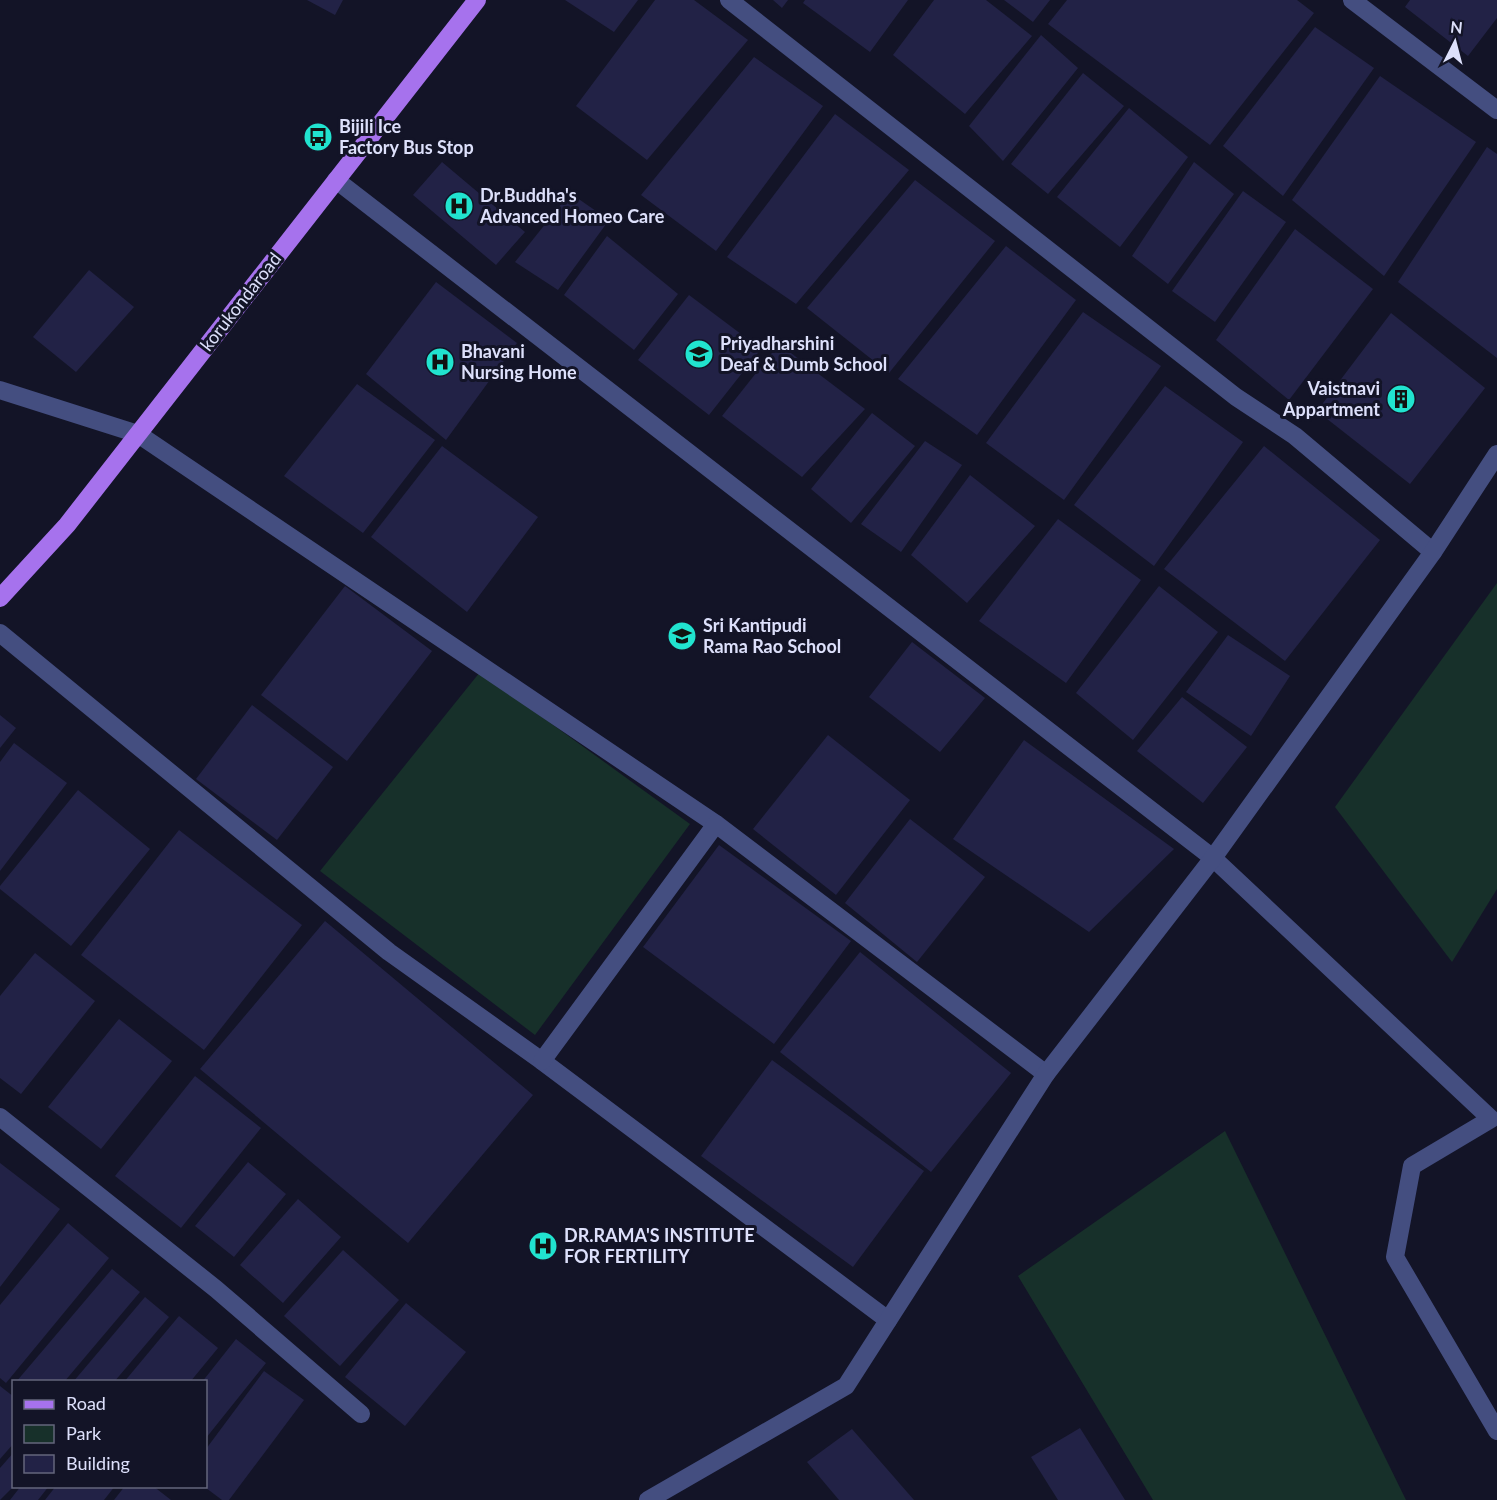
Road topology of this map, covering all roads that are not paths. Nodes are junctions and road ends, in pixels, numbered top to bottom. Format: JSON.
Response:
{"nodes":[{"id":1,"x":477,"y":0,"type":"edge"},
{"id":2,"x":729,"y":0,"type":"edge"},
{"id":3,"x":1352,"y":0,"type":"edge"},
{"id":4,"x":1497,"y":110,"type":"edge"},
{"id":5,"x":336,"y":180,"type":"junction"},
{"id":6,"x":0,"y":390,"type":"edge"},
{"id":7,"x":138,"y":434,"type":"junction"},
{"id":8,"x":1497,"y":454,"type":"edge"},
{"id":9,"x":1432,"y":552,"type":"junction"},
{"id":10,"x":0,"y":598,"type":"edge"},
{"id":11,"x":0,"y":633,"type":"edge"},
{"id":12,"x":716,"y":824,"type":"junction"},
{"id":13,"x":1213,"y":858,"type":"junction"},
{"id":14,"x":542,"y":1061,"type":"junction"},
{"id":15,"x":1046,"y":1074,"type":"junction"},
{"id":16,"x":0,"y":1117,"type":"edge"},
{"id":17,"x":1494,"y":1117,"type":"edge"},
{"id":18,"x":888,"y":1320,"type":"junction"},
{"id":19,"x":361,"y":1414,"type":"dead end"},
{"id":20,"x":1497,"y":1431,"type":"edge"},
{"id":21,"x":648,"y":1500,"type":"edge"}],
"edges":[{"from":1,"to":5,"type":"main road","name":"korukondaroad"},
{"from":2,"to":9,"type":"street"},
{"from":3,"to":4,"type":"street"},
{"from":5,"to":7,"type":"main road","name":"korukondaroad"},
{"from":5,"to":13,"type":"street"},
{"from":6,"to":7,"type":"street"},
{"from":7,"to":10,"type":"main road","name":"korukondaroad"},
{"from":7,"to":12,"type":"street"},
{"from":8,"to":9,"type":"street"},
{"from":9,"to":13,"type":"street"},
{"from":11,"to":14,"type":"street"},
{"from":12,"to":14,"type":"street"},
{"from":12,"to":15,"type":"street"},
{"from":13,"to":15,"type":"street"},
{"from":13,"to":17,"type":"street"},
{"from":14,"to":18,"type":"street"},
{"from":15,"to":18,"type":"street"},
{"from":16,"to":19,"type":"street"},
{"from":17,"to":20,"type":"street"},
{"from":18,"to":21,"type":"street"}]}
